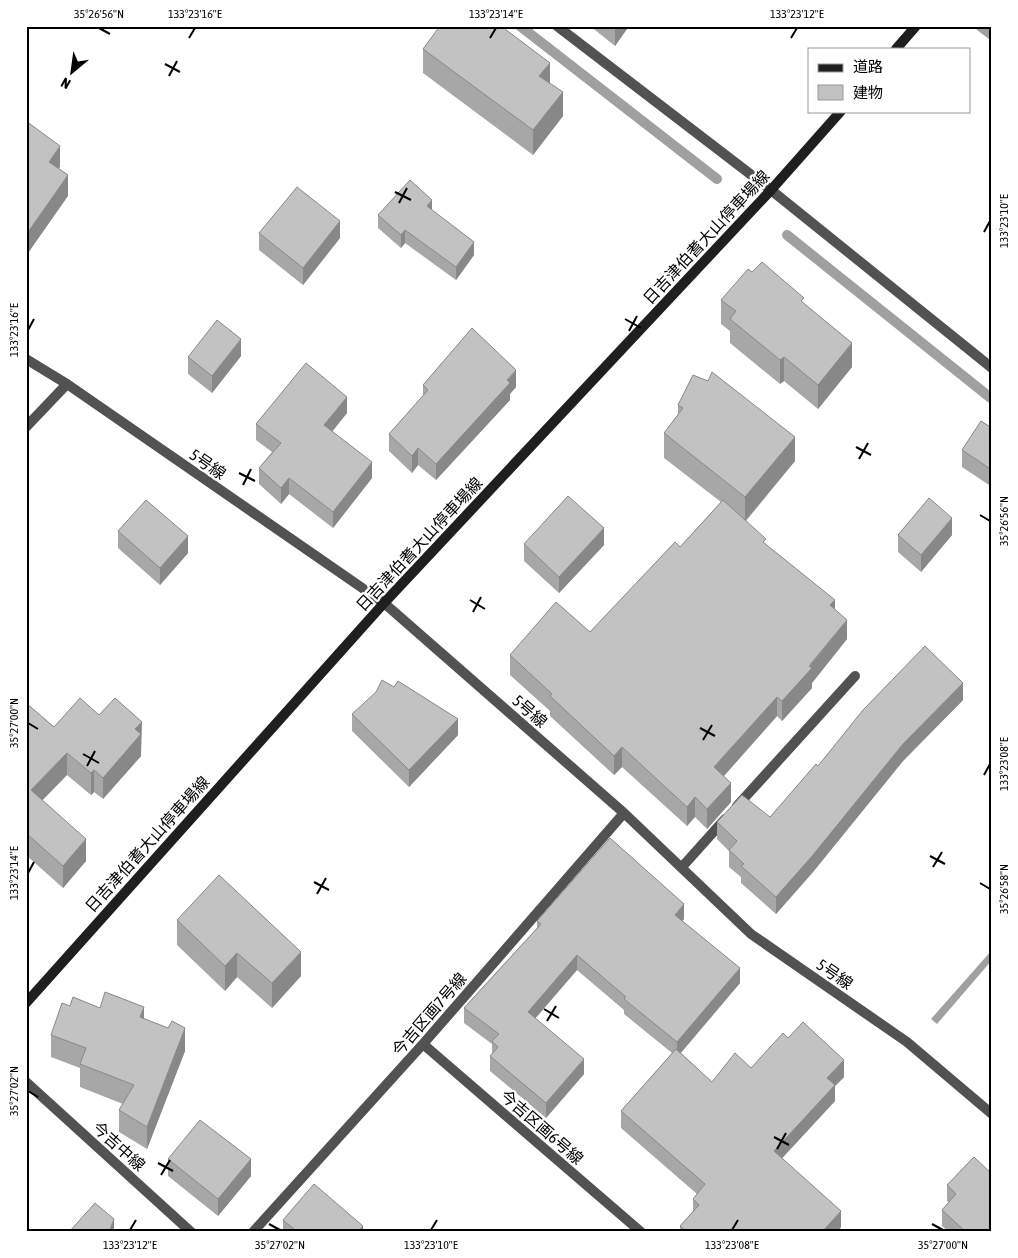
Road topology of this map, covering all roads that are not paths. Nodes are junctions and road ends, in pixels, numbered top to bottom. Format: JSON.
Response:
{"nodes":[{"id":1,"x":556,"y":26,"type":"edge"},
{"id":2,"x":916,"y":26,"type":"edge"},
{"id":3,"x":897,"y":48,"type":"edge"},
{"id":4,"x":839,"y":112,"type":"edge"},
{"id":5,"x":770,"y":190,"type":"junction"},
{"id":6,"x":26,"y":359,"type":"edge"},
{"id":7,"x":992,"y":368,"type":"edge"},
{"id":8,"x":67,"y":384,"type":"junction"},
{"id":9,"x":26,"y":427,"type":"edge"},
{"id":10,"x":384,"y":603,"type":"junction"},
{"id":11,"x":855,"y":676,"type":"dead end"},
{"id":12,"x":624,"y":813,"type":"junction"},
{"id":13,"x":682,"y":867,"type":"junction"},
{"id":14,"x":26,"y":1003,"type":"edge"},
{"id":15,"x":423,"y":1044,"type":"junction"},
{"id":16,"x":26,"y":1082,"type":"edge"},
{"id":17,"x":992,"y":1114,"type":"edge"},
{"id":18,"x":191,"y":1232,"type":"edge"},
{"id":19,"x":252,"y":1232,"type":"edge"},
{"id":20,"x":641,"y":1232,"type":"edge"}],
"edges":[{"from":1,"to":5,"type":"street"},
{"from":2,"to":3,"type":"main road"},
{"from":4,"to":5,"type":"main road","name":"日吉津伯耆大山停車場線"},
{"from":5,"to":7,"type":"street"},
{"from":5,"to":10,"type":"main road","name":"日吉津伯耆大山停車場線"},
{"from":6,"to":8,"type":"street","name":"5号線"},
{"from":8,"to":9,"type":"street"},
{"from":8,"to":10,"type":"street","name":"5号線"},
{"from":10,"to":12,"type":"street","name":"5号線"},
{"from":10,"to":14,"type":"main road","name":"日吉津伯耆大山停車場線"},
{"from":11,"to":13,"type":"street"},
{"from":12,"to":13,"type":"street","name":"5号線"},
{"from":12,"to":15,"type":"street","name":"今吉区画7号線"},
{"from":13,"to":17,"type":"street","name":"5号線"},
{"from":15,"to":19,"type":"street","name":"今吉区画7号線"},
{"from":15,"to":20,"type":"street","name":"今吉区画6号線"},
{"from":16,"to":18,"type":"street","name":"今吉中線"}]}
